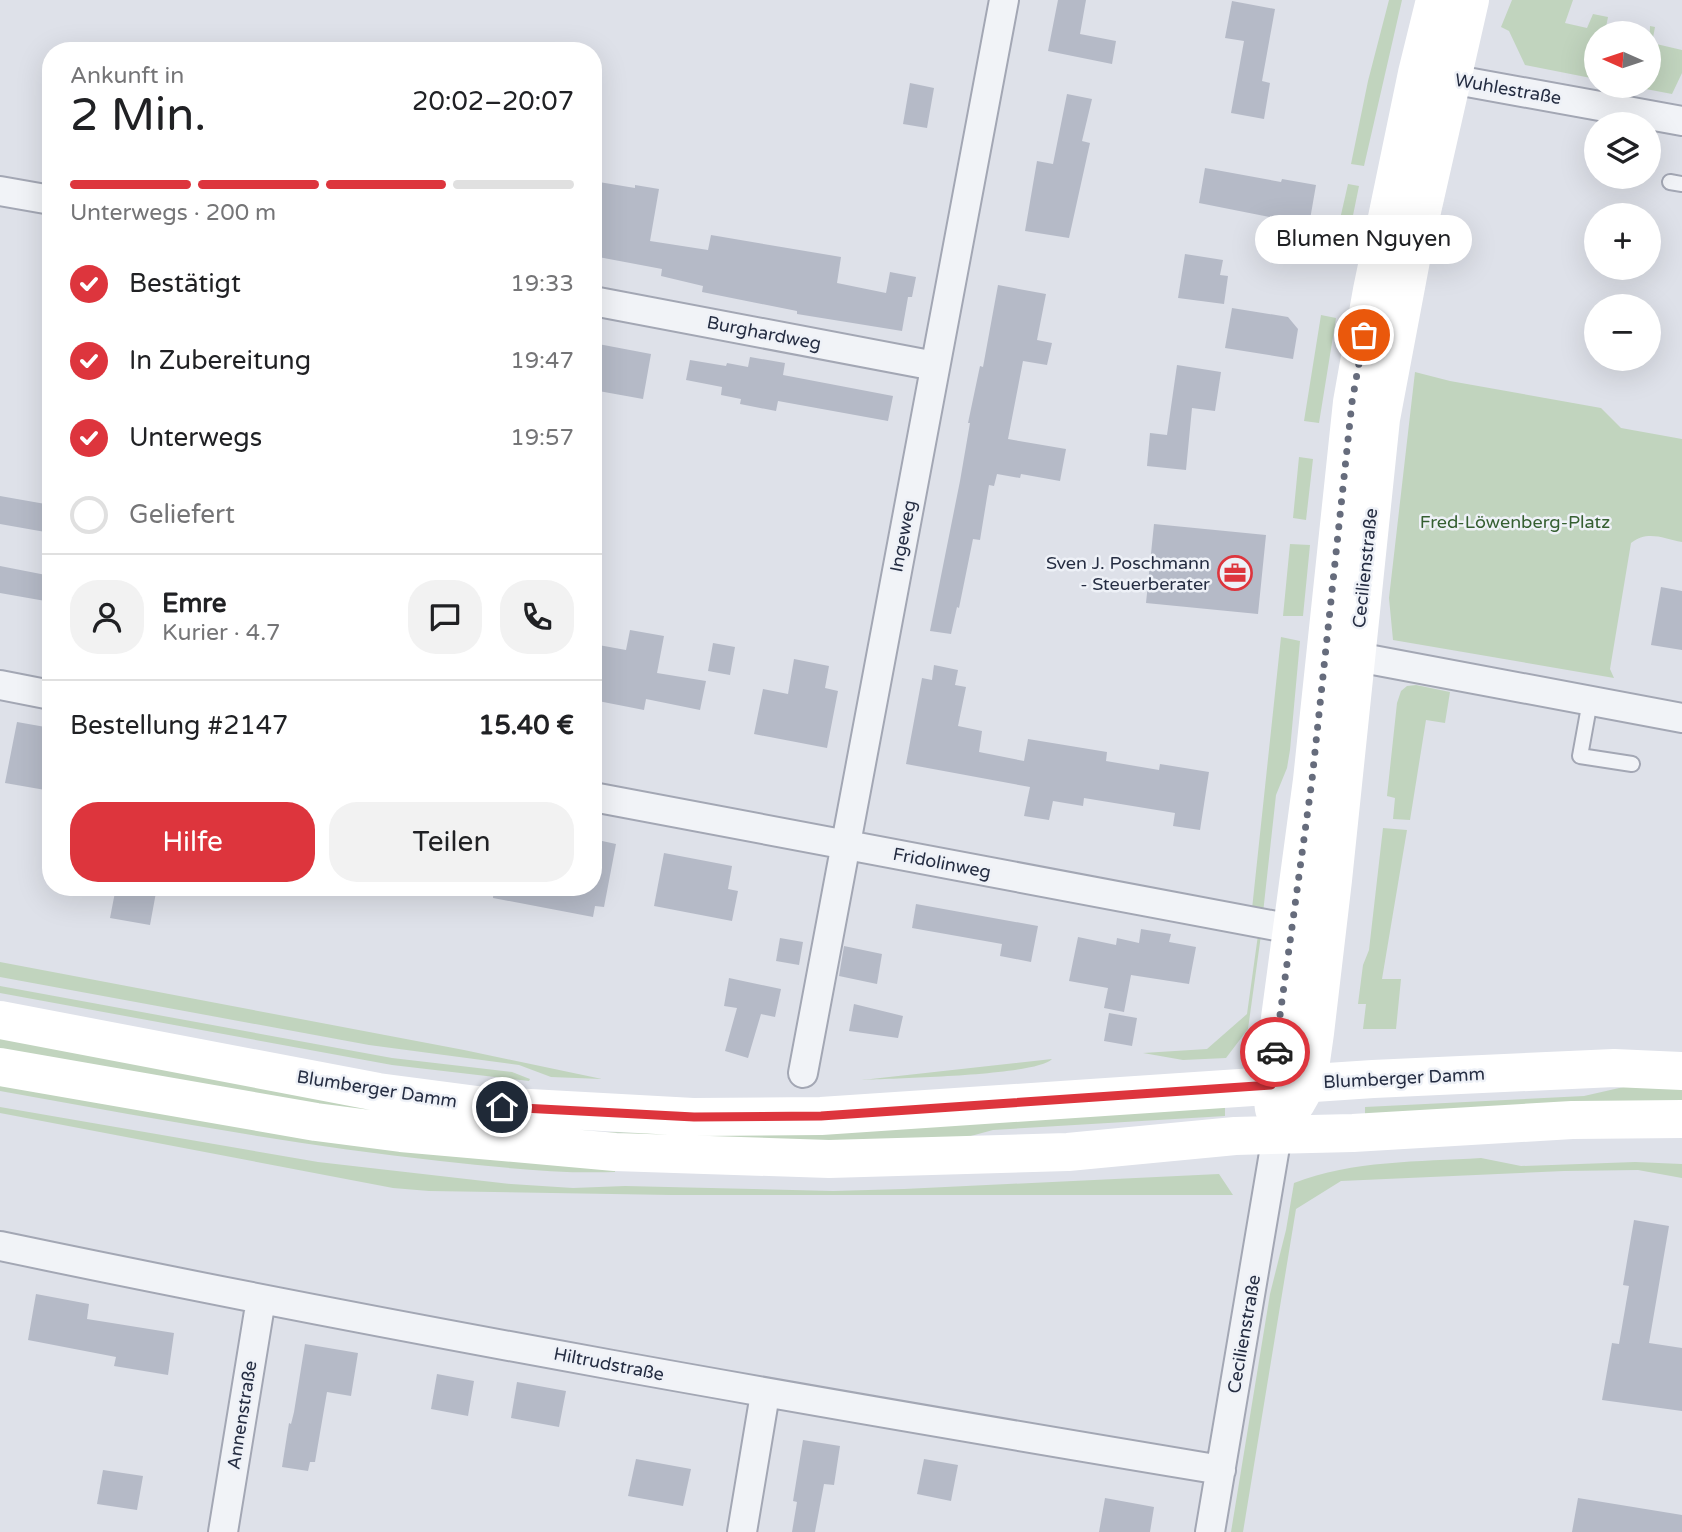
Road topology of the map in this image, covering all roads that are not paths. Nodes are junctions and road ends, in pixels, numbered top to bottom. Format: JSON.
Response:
{"nodes":[{"id":1,"x":1004,"y":0,"type":"edge"},
{"id":2,"x":1440,"y":1,"type":"edge"},
{"id":3,"x":1434,"y":76,"type":"junction"},
{"id":4,"x":1682,"y":121,"type":"edge"},
{"id":5,"x":0,"y":191,"type":"edge"},
{"id":6,"x":42,"y":198,"type":"edge"},
{"id":7,"x":602,"y":303,"type":"edge"},
{"id":8,"x":935,"y":366,"type":"junction"},
{"id":9,"x":1357,"y":657,"type":"junction"},
{"id":10,"x":0,"y":685,"type":"edge"},
{"id":11,"x":42,"y":693,"type":"edge"},
{"id":12,"x":1590,"y":701,"type":"junction"},
{"id":13,"x":1682,"y":718,"type":"edge"},
{"id":14,"x":1632,"y":764,"type":"dead end"},
{"id":15,"x":602,"y":799,"type":"edge"},
{"id":16,"x":846,"y":844,"type":"junction"},
{"id":17,"x":1292,"y":929,"type":"junction"},
{"id":18,"x":0,"y":1020,"type":"edge"},
{"id":19,"x":0,"y":1068,"type":"edge"},
{"id":20,"x":1682,"y":1071,"type":"edge"},
{"id":21,"x":803,"y":1073,"type":"dead end"},
{"id":22,"x":1308,"y":1082,"type":"junction"},
{"id":23,"x":1271,"y":1085,"type":"junction"},
{"id":24,"x":1682,"y":1119,"type":"edge"},
{"id":25,"x":1277,"y":1135,"type":"junction"},
{"id":26,"x":0,"y":1246,"type":"edge"},
{"id":27,"x":261,"y":1299,"type":"junction"},
{"id":28,"x":765,"y":1394,"type":"junction"},
{"id":29,"x":1221,"y":1470,"type":"junction"},
{"id":30,"x":223,"y":1532,"type":"edge"},
{"id":31,"x":742,"y":1532,"type":"edge"},
{"id":32,"x":1210,"y":1532,"type":"edge"}],
"edges":[{"from":1,"to":8,"type":"street","name":"Ingeweg"},
{"from":2,"to":3,"type":"main road","name":"Cecilienstraße"},
{"from":3,"to":4,"type":"street","name":"Wuhlestraße"},
{"from":3,"to":9,"type":"main road","name":"Cecilienstraße"},
{"from":3,"to":17,"type":"main road","name":"Cecilienstraße"},
{"from":5,"to":6,"type":"street"},
{"from":7,"to":8,"type":"street","name":"Burghardweg"},
{"from":8,"to":16,"type":"street","name":"Ingeweg"},
{"from":9,"to":12,"type":"street"},
{"from":9,"to":22,"type":"main road","name":"Cecilienstraße"},
{"from":10,"to":11,"type":"street"},
{"from":12,"to":13,"type":"street"},
{"from":12,"to":14,"type":"lane"},
{"from":15,"to":16,"type":"street","name":"Fridolinweg"},
{"from":16,"to":17,"type":"street","name":"Fridolinweg"},
{"from":16,"to":21,"type":"street","name":"Ingeweg"},
{"from":17,"to":23,"type":"main road","name":"Cecilienstraße"},
{"from":18,"to":23,"type":"main road","name":"Blumberger Damm"},
{"from":19,"to":25,"type":"main road"},
{"from":20,"to":22,"type":"main road","name":"Blumberger Damm"},
{"from":22,"to":23,"type":"main road","name":"Blumberger Damm"},
{"from":22,"to":25,"type":"main road","name":"Cecilienstraße"},
{"from":23,"to":25,"type":"main road","name":"Cecilienstraße"},
{"from":24,"to":25,"type":"main road"},
{"from":25,"to":29,"type":"street","name":"Cecilienstraße"},
{"from":26,"to":27,"type":"street","name":"Hiltrudstraße"},
{"from":27,"to":28,"type":"street","name":"Hiltrudstraße"},
{"from":27,"to":30,"type":"street","name":"Annenstraße"},
{"from":28,"to":29,"type":"street","name":"Hiltrudstraße"},
{"from":28,"to":31,"type":"street"},
{"from":29,"to":32,"type":"street","name":"Cecilienstraße"}]}
